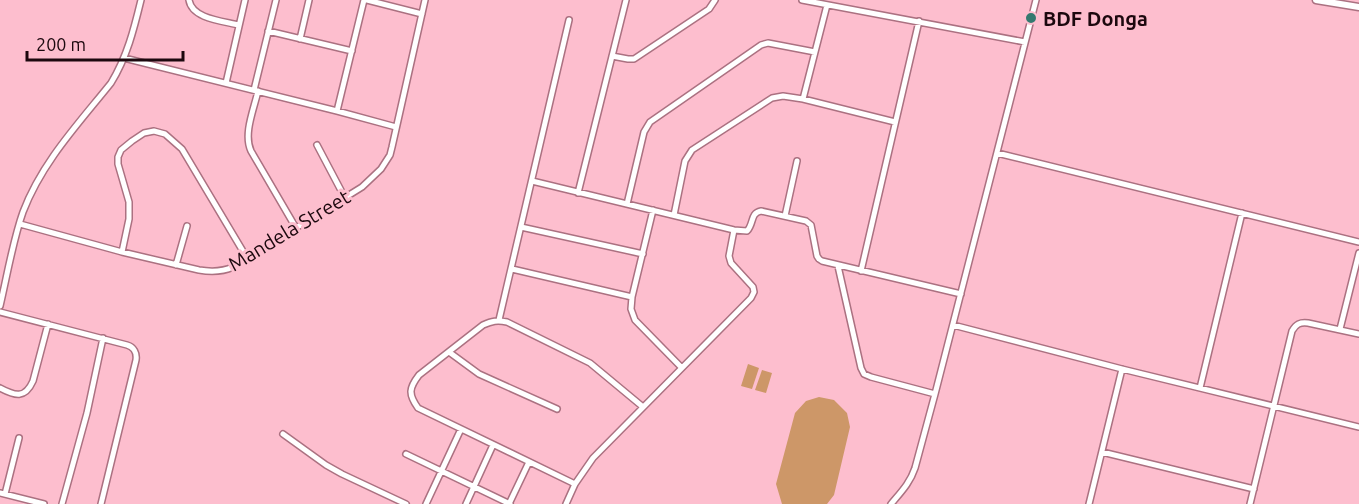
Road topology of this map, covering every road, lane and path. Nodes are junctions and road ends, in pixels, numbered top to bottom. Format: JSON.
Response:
{"nodes":[{"id":1,"x":141,"y":0,"type":"edge"},
{"id":2,"x":189,"y":0,"type":"edge"},
{"id":3,"x":245,"y":0,"type":"edge"},
{"id":4,"x":276,"y":0,"type":"edge"},
{"id":5,"x":309,"y":0,"type":"edge"},
{"id":6,"x":366,"y":0,"type":"edge"},
{"id":7,"x":425,"y":0,"type":"edge"},
{"id":8,"x":627,"y":0,"type":"edge"},
{"id":9,"x":715,"y":0,"type":"edge"},
{"id":10,"x":802,"y":0,"type":"edge"},
{"id":11,"x":1036,"y":0,"type":"edge"},
{"id":12,"x":1316,"y":0,"type":"edge"},
{"id":13,"x":1340,"y":0,"type":"edge"},
{"id":14,"x":827,"y":5,"type":"junction"},
{"id":15,"x":1359,"y":5,"type":"edge"},
{"id":16,"x":422,"y":14,"type":"junction"},
{"id":17,"x":569,"y":20,"type":"dead end"},
{"id":18,"x":920,"y":21,"type":"junction"},
{"id":19,"x":239,"y":24,"type":"junction"},
{"id":20,"x":268,"y":31,"type":"junction"},
{"id":21,"x":300,"y":39,"type":"junction"},
{"id":22,"x":1025,"y":42,"type":"junction"},
{"id":23,"x":352,"y":51,"type":"junction"},
{"id":24,"x":815,"y":52,"type":"junction"},
{"id":25,"x":612,"y":56,"type":"junction"},
{"id":26,"x":124,"y":58,"type":"junction"},
{"id":27,"x":226,"y":83,"type":"junction"},
{"id":28,"x":256,"y":91,"type":"junction"},
{"id":29,"x":803,"y":99,"type":"junction"},
{"id":30,"x":337,"y":111,"type":"junction"},
{"id":31,"x":895,"y":122,"type":"junction"},
{"id":32,"x":396,"y":127,"type":"junction"},
{"id":33,"x":317,"y":145,"type":"dead end"},
{"id":34,"x":997,"y":153,"type":"junction"},
{"id":35,"x":797,"y":161,"type":"dead end"},
{"id":36,"x":532,"y":182,"type":"junction"},
{"id":37,"x":579,"y":193,"type":"junction"},
{"id":38,"x":345,"y":198,"type":"junction"},
{"id":39,"x":627,"y":204,"type":"junction"},
{"id":40,"x":653,"y":210,"type":"junction"},
{"id":41,"x":1242,"y":213,"type":"junction"},
{"id":42,"x":674,"y":215,"type":"junction"},
{"id":43,"x":784,"y":216,"type":"junction"},
{"id":44,"x":20,"y":224,"type":"junction"},
{"id":45,"x":187,"y":226,"type":"dead end"},
{"id":46,"x":521,"y":227,"type":"junction"},
{"id":47,"x":296,"y":228,"type":"junction"},
{"id":48,"x":734,"y":230,"type":"junction"},
{"id":49,"x":1359,"y":242,"type":"edge"},
{"id":50,"x":122,"y":252,"type":"junction"},
{"id":51,"x":1359,"y":253,"type":"edge"},
{"id":52,"x":642,"y":254,"type":"junction"},
{"id":53,"x":247,"y":258,"type":"junction"},
{"id":54,"x":176,"y":265,"type":"junction"},
{"id":55,"x":838,"y":266,"type":"junction"},
{"id":56,"x":512,"y":269,"type":"junction"},
{"id":57,"x":861,"y":271,"type":"junction"},
{"id":58,"x":3,"y":283,"type":"edge"},
{"id":59,"x":961,"y":294,"type":"junction"},
{"id":60,"x":632,"y":297,"type":"junction"},
{"id":61,"x":0,"y":306,"type":"edge"},
{"id":62,"x":0,"y":312,"type":"edge"},
{"id":63,"x":499,"y":320,"type":"junction"},
{"id":64,"x":48,"y":324,"type":"junction"},
{"id":65,"x":953,"y":326,"type":"junction"},
{"id":66,"x":1340,"y":329,"type":"junction"},
{"id":67,"x":1359,"y":334,"type":"edge"},
{"id":68,"x":103,"y":338,"type":"junction"},
{"id":69,"x":449,"y":352,"type":"junction"},
{"id":70,"x":681,"y":368,"type":"junction"},
{"id":71,"x":1122,"y":369,"type":"junction"},
{"id":72,"x":0,"y":388,"type":"edge"},
{"id":73,"x":1200,"y":388,"type":"junction"},
{"id":74,"x":935,"y":394,"type":"junction"},
{"id":75,"x":1274,"y":406,"type":"junction"},
{"id":76,"x":643,"y":407,"type":"junction"},
{"id":77,"x":557,"y":409,"type":"dead end"},
{"id":78,"x":1359,"y":427,"type":"edge"},
{"id":79,"x":461,"y":429,"type":"junction"},
{"id":80,"x":283,"y":434,"type":"dead end"},
{"id":81,"x":19,"y":438,"type":"dead end"},
{"id":82,"x":494,"y":445,"type":"junction"},
{"id":83,"x":1102,"y":452,"type":"junction"},
{"id":84,"x":406,"y":454,"type":"dead end"},
{"id":85,"x":529,"y":462,"type":"junction"},
{"id":86,"x":442,"y":472,"type":"junction"},
{"id":87,"x":575,"y":484,"type":"junction"},
{"id":88,"x":474,"y":487,"type":"junction"},
{"id":89,"x":1254,"y":489,"type":"junction"},
{"id":90,"x":2,"y":493,"type":"edge"},
{"id":91,"x":33,"y":503,"type":"edge"},
{"id":92,"x":44,"y":504,"type":"edge"},
{"id":93,"x":62,"y":504,"type":"edge"},
{"id":94,"x":101,"y":504,"type":"edge"},
{"id":95,"x":406,"y":504,"type":"edge"},
{"id":96,"x":426,"y":504,"type":"edge"},
{"id":97,"x":466,"y":504,"type":"edge"},
{"id":98,"x":509,"y":504,"type":"edge"},
{"id":99,"x":566,"y":504,"type":"edge"},
{"id":100,"x":891,"y":504,"type":"edge"},
{"id":101,"x":1089,"y":504,"type":"edge"},
{"id":102,"x":1250,"y":504,"type":"edge"}],
"edges":[{"from":1,"to":26,"type":"street"},
{"from":2,"to":19,"type":"street"},
{"from":3,"to":19,"type":"street"},
{"from":4,"to":20,"type":"street"},
{"from":5,"to":21,"type":"street"},
{"from":6,"to":16,"type":"street"},
{"from":6,"to":23,"type":"street"},
{"from":7,"to":16,"type":"street","name":"Mandela Street"},
{"from":8,"to":25,"type":"street"},
{"from":9,"to":25,"type":"street"},
{"from":10,"to":14,"type":"street"},
{"from":11,"to":22,"type":"street"},
{"from":12,"to":15,"type":"main road"},
{"from":13,"to":15,"type":"main road"},
{"from":14,"to":18,"type":"street"},
{"from":14,"to":24,"type":"street"},
{"from":16,"to":32,"type":"street","name":"Mandela Street"},
{"from":17,"to":36,"type":"street"},
{"from":18,"to":22,"type":"street"},
{"from":18,"to":31,"type":"street"},
{"from":19,"to":27,"type":"street"},
{"from":20,"to":21,"type":"street"},
{"from":20,"to":28,"type":"street"},
{"from":21,"to":23,"type":"street"},
{"from":22,"to":34,"type":"street"},
{"from":23,"to":30,"type":"street"},
{"from":24,"to":29,"type":"street"},
{"from":24,"to":39,"type":"street"},
{"from":25,"to":37,"type":"street"},
{"from":26,"to":27,"type":"street"},
{"from":26,"to":44,"type":"street"},
{"from":27,"to":28,"type":"street"},
{"from":28,"to":30,"type":"street"},
{"from":28,"to":47,"type":"street"},
{"from":29,"to":31,"type":"street"},
{"from":29,"to":42,"type":"street"},
{"from":30,"to":32,"type":"street"},
{"from":31,"to":57,"type":"street"},
{"from":32,"to":38,"type":"street","name":"Mandela Street"},
{"from":33,"to":38,"type":"street"},
{"from":34,"to":41,"type":"street"},
{"from":34,"to":59,"type":"street"},
{"from":35,"to":43,"type":"street"},
{"from":36,"to":37,"type":"street"},
{"from":36,"to":46,"type":"street"},
{"from":37,"to":39,"type":"street"},
{"from":38,"to":47,"type":"street","name":"Mandela Street"},
{"from":39,"to":40,"type":"street"},
{"from":40,"to":42,"type":"street"},
{"from":40,"to":52,"type":"street"},
{"from":41,"to":49,"type":"street"},
{"from":41,"to":73,"type":"street"},
{"from":42,"to":48,"type":"street"},
{"from":43,"to":48,"type":"street"},
{"from":43,"to":55,"type":"street"},
{"from":44,"to":50,"type":"street","name":"Mandela Street"},
{"from":44,"to":58,"type":"street"},
{"from":45,"to":54,"type":"street"},
{"from":46,"to":52,"type":"street"},
{"from":46,"to":56,"type":"street"},
{"from":47,"to":53,"type":"street","name":"Mandela Street"},
{"from":48,"to":70,"type":"street"},
{"from":50,"to":53,"type":"street"},
{"from":50,"to":54,"type":"street","name":"Mandela Street"},
{"from":51,"to":66,"type":"street"},
{"from":52,"to":60,"type":"street"},
{"from":53,"to":54,"type":"street","name":"Mandela Street"},
{"from":55,"to":57,"type":"street"},
{"from":55,"to":74,"type":"street"},
{"from":56,"to":60,"type":"street"},
{"from":56,"to":63,"type":"street"},
{"from":57,"to":59,"type":"street"},
{"from":58,"to":61,"type":"street"},
{"from":59,"to":65,"type":"street"},
{"from":60,"to":70,"type":"street"},
{"from":62,"to":64,"type":"street"},
{"from":63,"to":69,"type":"street"},
{"from":63,"to":76,"type":"street"},
{"from":64,"to":68,"type":"street"},
{"from":64,"to":72,"type":"street"},
{"from":65,"to":71,"type":"street"},
{"from":65,"to":74,"type":"street"},
{"from":66,"to":67,"type":"street"},
{"from":66,"to":75,"type":"street"},
{"from":68,"to":93,"type":"street"},
{"from":68,"to":94,"type":"street"},
{"from":69,"to":77,"type":"street"},
{"from":69,"to":79,"type":"street"},
{"from":70,"to":76,"type":"street"},
{"from":71,"to":73,"type":"street"},
{"from":71,"to":83,"type":"street"},
{"from":73,"to":75,"type":"street"},
{"from":74,"to":100,"type":"street"},
{"from":75,"to":78,"type":"street"},
{"from":75,"to":89,"type":"street"},
{"from":76,"to":87,"type":"street"},
{"from":79,"to":82,"type":"street"},
{"from":79,"to":86,"type":"street"},
{"from":80,"to":95,"type":"street"},
{"from":81,"to":90,"type":"street"},
{"from":82,"to":85,"type":"street"},
{"from":82,"to":88,"type":"street"},
{"from":83,"to":89,"type":"street"},
{"from":83,"to":101,"type":"street"},
{"from":84,"to":86,"type":"street"},
{"from":85,"to":87,"type":"street"},
{"from":85,"to":98,"type":"street"},
{"from":86,"to":88,"type":"street"},
{"from":86,"to":96,"type":"street"},
{"from":87,"to":99,"type":"street"},
{"from":88,"to":97,"type":"street"},
{"from":88,"to":98,"type":"street"},
{"from":89,"to":102,"type":"street"},
{"from":90,"to":91,"type":"street"},
{"from":91,"to":92,"type":"street"}]}
